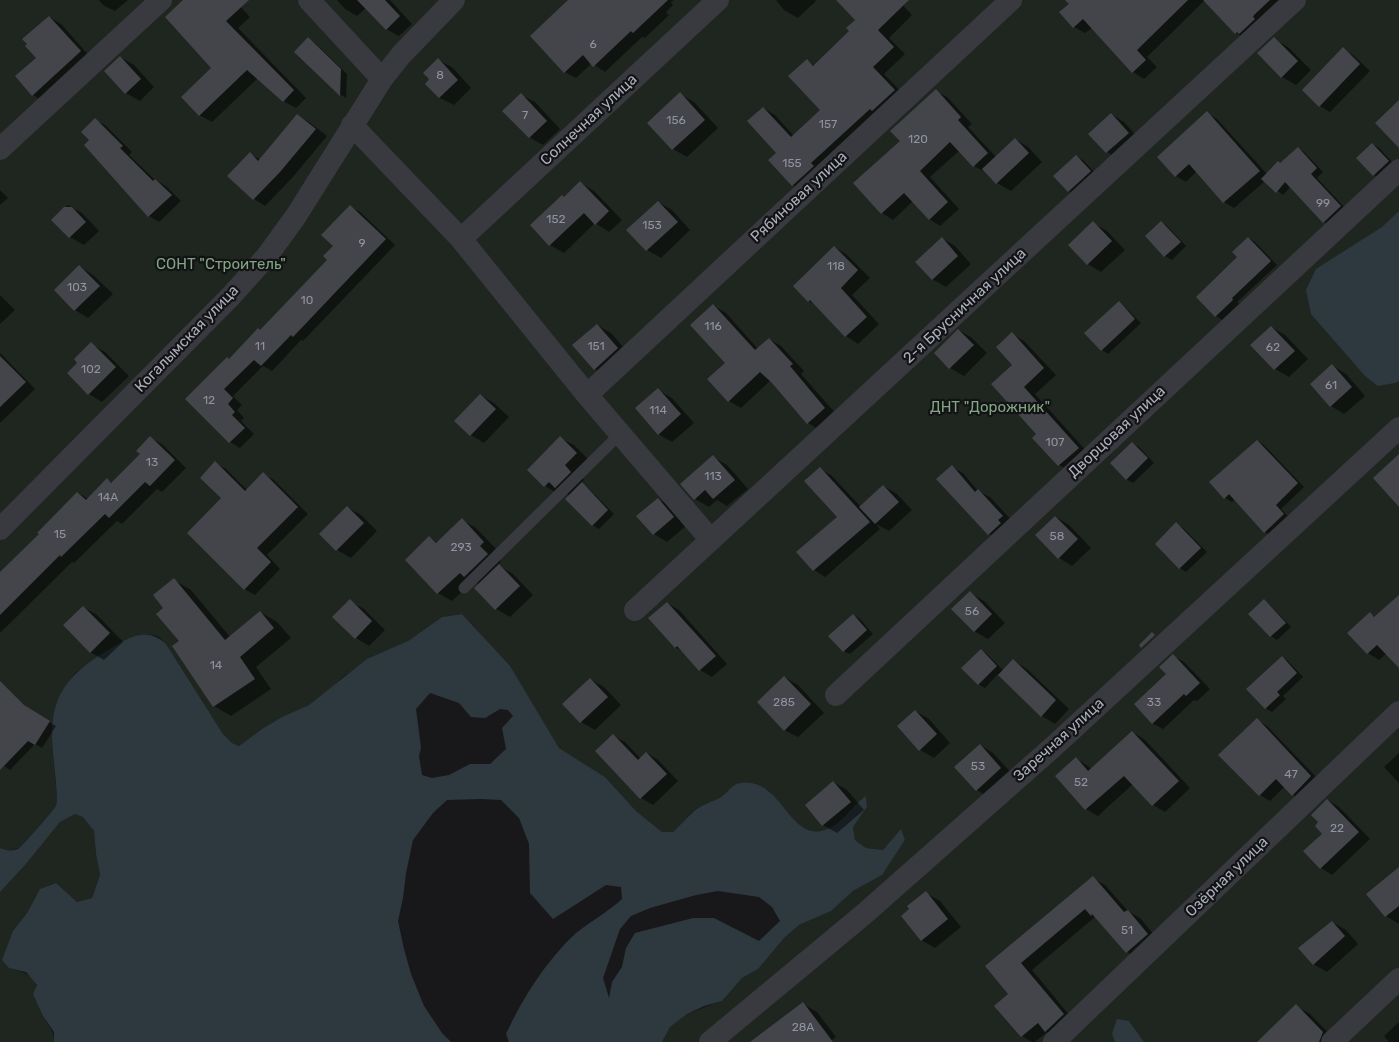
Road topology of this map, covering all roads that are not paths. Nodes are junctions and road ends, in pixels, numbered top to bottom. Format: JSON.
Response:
{"nodes":[{"id":1,"x":161,"y":0,"type":"edge"},
{"id":2,"x":309,"y":0,"type":"edge"},
{"id":3,"x":454,"y":0,"type":"edge"},
{"id":4,"x":718,"y":0,"type":"edge"},
{"id":5,"x":1011,"y":0,"type":"edge"},
{"id":6,"x":1295,"y":0,"type":"edge"},
{"id":7,"x":382,"y":79,"type":"junction"},
{"id":8,"x":352,"y":125,"type":"junction"},
{"id":9,"x":0,"y":150,"type":"edge"},
{"id":10,"x":1399,"y":170,"type":"edge"},
{"id":11,"x":461,"y":240,"type":"junction"},
{"id":12,"x":587,"y":395,"type":"junction"},
{"id":13,"x":1399,"y":428,"type":"edge"},
{"id":14,"x":620,"y":434,"type":"junction"},
{"id":15,"x":0,"y":529,"type":"edge"},
{"id":16,"x":711,"y":540,"type":"junction"},
{"id":17,"x":464,"y":588,"type":"dead end"},
{"id":18,"x":636,"y":610,"type":"dead end"},
{"id":19,"x":836,"y":695,"type":"dead end"},
{"id":20,"x":1399,"y":712,"type":"edge"},
{"id":21,"x":1399,"y":979,"type":"edge"},
{"id":22,"x":710,"y":1042,"type":"edge"},
{"id":23,"x":1054,"y":1042,"type":"edge"},
{"id":24,"x":1332,"y":1042,"type":"edge"}],
"edges":[{"from":1,"to":9,"type":"street"},
{"from":2,"to":7,"type":"street"},
{"from":3,"to":7,"type":"street","name":"Когалымская улица"},
{"from":4,"to":11,"type":"street","name":"Солнечная улица"},
{"from":5,"to":12,"type":"street","name":"Рябиновая улица"},
{"from":6,"to":16,"type":"street","name":"2-я Брусничная улица"},
{"from":7,"to":8,"type":"street","name":"Когалымская улица"},
{"from":8,"to":11,"type":"street"},
{"from":8,"to":15,"type":"street","name":"Когалымская улица"},
{"from":10,"to":19,"type":"street","name":"Дворцовая улица"},
{"from":11,"to":12,"type":"street"},
{"from":12,"to":14,"type":"street"},
{"from":13,"to":22,"type":"street","name":"Заречная улица"},
{"from":14,"to":16,"type":"street"},
{"from":14,"to":17,"type":"lane"},
{"from":16,"to":18,"type":"street","name":"2-я Брусничная улица"},
{"from":20,"to":23,"type":"street","name":"Озёрная улица"},
{"from":21,"to":24,"type":"street"}]}
